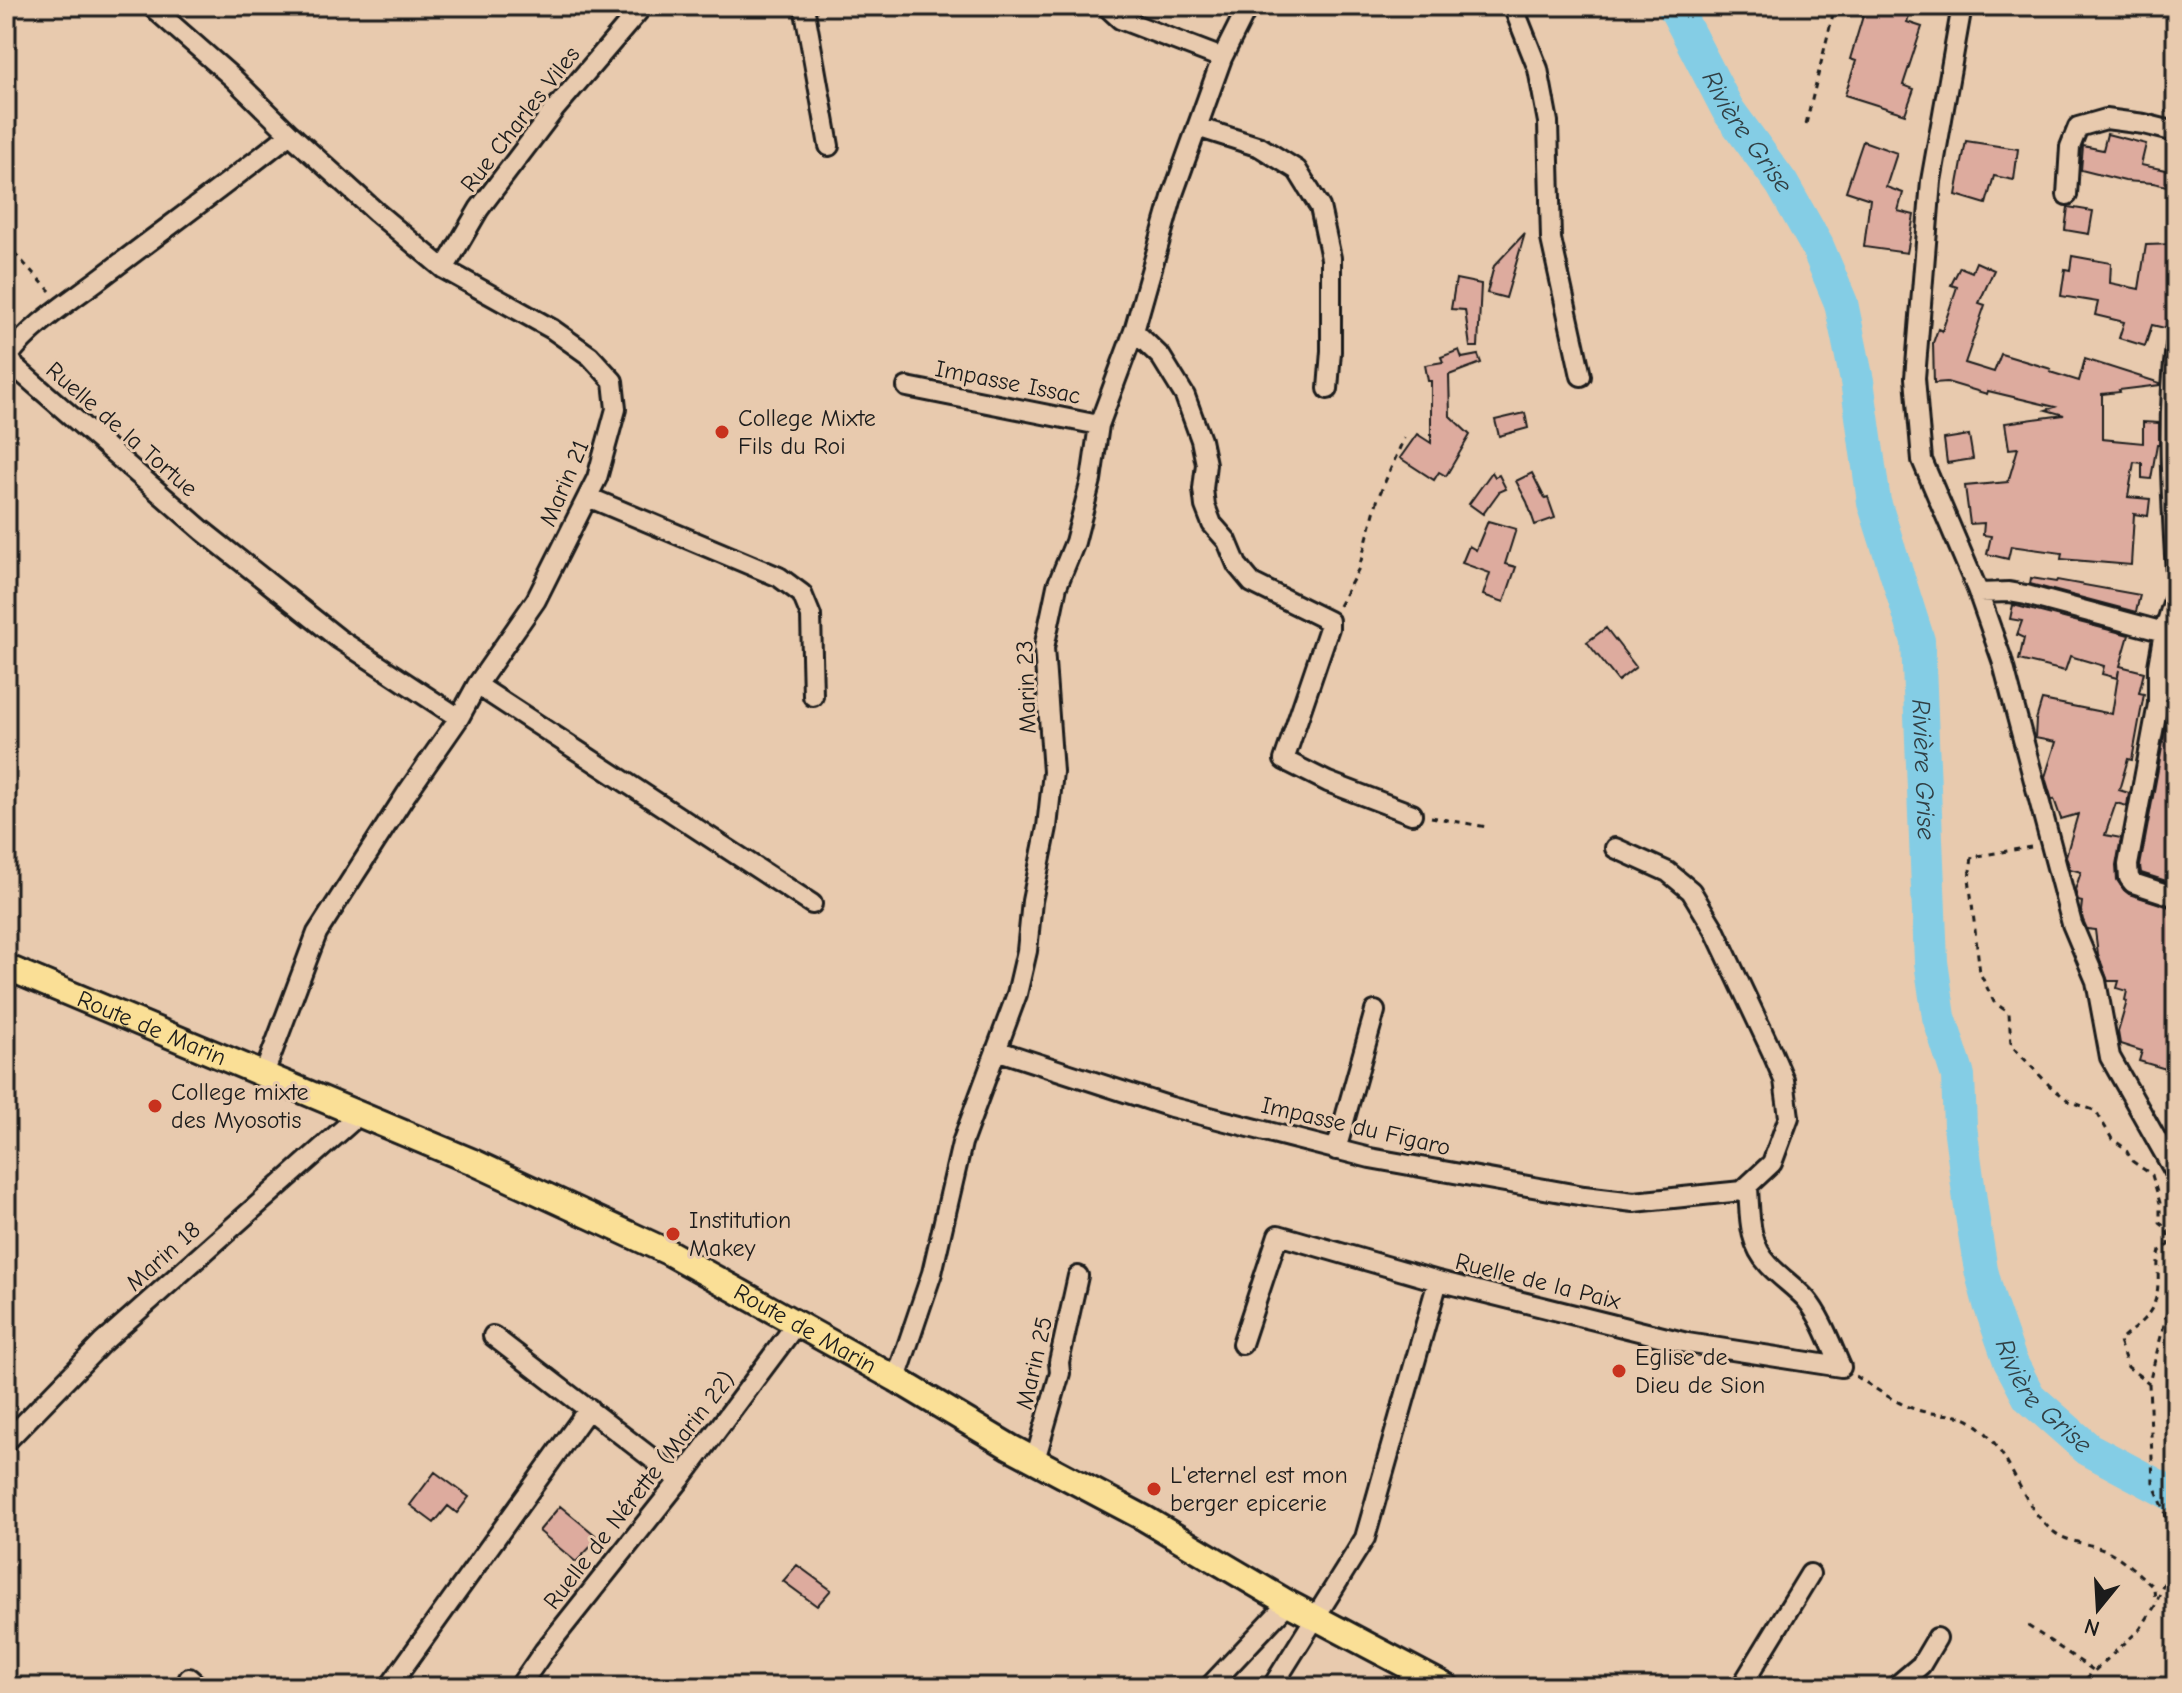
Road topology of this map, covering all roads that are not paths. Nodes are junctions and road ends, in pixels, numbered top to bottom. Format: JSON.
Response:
{"nodes":[{"id":1,"x":151,"y":6,"type":"edge"},
{"id":2,"x":643,"y":6,"type":"edge"},
{"id":3,"x":804,"y":6,"type":"edge"},
{"id":4,"x":1106,"y":6,"type":"edge"},
{"id":5,"x":1248,"y":6,"type":"edge"},
{"id":6,"x":1513,"y":6,"type":"edge"},
{"id":7,"x":1962,"y":6,"type":"edge"},
{"id":8,"x":1222,"y":58,"type":"junction"},
{"id":9,"x":1197,"y":127,"type":"junction"},
{"id":10,"x":2176,"y":132,"type":"edge"},
{"id":11,"x":290,"y":134,"type":"junction"},
{"id":12,"x":829,"y":146,"type":"dead end"},
{"id":13,"x":2067,"y":195,"type":"dead end"},
{"id":14,"x":444,"y":269,"type":"junction"},
{"id":15,"x":1134,"y":331,"type":"junction"},
{"id":16,"x":2176,"y":346,"type":"edge"},
{"id":17,"x":1581,"y":376,"type":"dead end"},
{"id":18,"x":907,"y":387,"type":"dead end"},
{"id":19,"x":1328,"y":389,"type":"dead end"},
{"id":20,"x":2174,"y":424,"type":"edge"},
{"id":21,"x":1099,"y":425,"type":"junction"},
{"id":22,"x":588,"y":497,"type":"junction"},
{"id":23,"x":2176,"y":555,"type":"edge"},
{"id":24,"x":2176,"y":574,"type":"edge"},
{"id":25,"x":1979,"y":593,"type":"junction"},
{"id":26,"x":2176,"y":593,"type":"edge"},
{"id":27,"x":2164,"y":632,"type":"junction"},
{"id":28,"x":477,"y":685,"type":"junction"},
{"id":29,"x":813,"y":696,"type":"dead end"},
{"id":30,"x":2167,"y":705,"type":"edge"},
{"id":31,"x":459,"y":718,"type":"junction"},
{"id":32,"x":1412,"y":814,"type":"road end"},
{"id":33,"x":1615,"y":848,"type":"dead end"},
{"id":34,"x":2176,"y":897,"type":"edge"},
{"id":35,"x":812,"y":904,"type":"dead end"},
{"id":36,"x":6,"y":967,"type":"edge"},
{"id":37,"x":1375,"y":1011,"type":"dead end"},
{"id":38,"x":996,"y":1050,"type":"junction"},
{"id":39,"x":264,"y":1074,"type":"junction"},
{"id":40,"x":360,"y":1114,"type":"junction"},
{"id":41,"x":1336,"y":1150,"type":"junction"},
{"id":42,"x":2176,"y":1174,"type":"edge"},
{"id":43,"x":1748,"y":1188,"type":"junction"},
{"id":44,"x":1078,"y":1276,"type":"dead end"},
{"id":45,"x":1438,"y":1281,"type":"junction"},
{"id":46,"x":797,"y":1323,"type":"junction"},
{"id":47,"x":493,"y":1336,"type":"dead end"},
{"id":48,"x":1242,"y":1344,"type":"dead end"},
{"id":49,"x":896,"y":1379,"type":"junction"},
{"id":50,"x":589,"y":1408,"type":"junction"},
{"id":51,"x":6,"y":1442,"type":"edge"},
{"id":52,"x":1035,"y":1460,"type":"junction"},
{"id":53,"x":680,"y":1480,"type":"junction"},
{"id":54,"x":1810,"y":1574,"type":"dead end"},
{"id":55,"x":1288,"y":1603,"type":"junction"},
{"id":56,"x":1316,"y":1618,"type":"junction"},
{"id":57,"x":1937,"y":1638,"type":"dead end"},
{"id":58,"x":389,"y":1687,"type":"edge"},
{"id":59,"x":519,"y":1687,"type":"edge"},
{"id":60,"x":1209,"y":1687,"type":"edge"},
{"id":61,"x":1272,"y":1687,"type":"edge"},
{"id":62,"x":1447,"y":1687,"type":"edge"},
{"id":63,"x":1741,"y":1687,"type":"edge"},
{"id":64,"x":1895,"y":1687,"type":"edge"}],
"edges":[{"from":1,"to":11,"type":"street","name":"Marin 21"},
{"from":2,"to":14,"type":"street","name":"Rue Charles Viles"},
{"from":3,"to":12,"type":"street"},
{"from":4,"to":8,"type":"street"},
{"from":5,"to":8,"type":"street","name":"Marin 23"},
{"from":6,"to":17,"type":"street"},
{"from":7,"to":25,"type":"street"},
{"from":8,"to":9,"type":"street","name":"Marin 23"},
{"from":9,"to":15,"type":"street","name":"Marin 23"},
{"from":9,"to":19,"type":"street"},
{"from":10,"to":13,"type":"street"},
{"from":11,"to":14,"type":"street","name":"Marin 21"},
{"from":11,"to":31,"type":"street","name":"Ruelle de la Tortue"},
{"from":14,"to":22,"type":"street","name":"Marin 21"},
{"from":15,"to":21,"type":"street","name":"Marin 23"},
{"from":15,"to":32,"type":"street"},
{"from":16,"to":20,"type":"street"},
{"from":18,"to":21,"type":"street","name":"Impasse Issac"},
{"from":20,"to":23,"type":"street"},
{"from":21,"to":38,"type":"street","name":"Marin 23"},
{"from":22,"to":28,"type":"street","name":"Marin 21"},
{"from":22,"to":29,"type":"street"},
{"from":23,"to":24,"type":"street"},
{"from":25,"to":27,"type":"street"},
{"from":25,"to":42,"type":"street"},
{"from":26,"to":27,"type":"street"},
{"from":27,"to":30,"type":"street"},
{"from":28,"to":31,"type":"street","name":"Marin 21"},
{"from":28,"to":35,"type":"street"},
{"from":30,"to":34,"type":"street"},
{"from":31,"to":39,"type":"street","name":"Marin 21"},
{"from":33,"to":43,"type":"street"},
{"from":36,"to":39,"type":"main road","name":"Route de Marin"},
{"from":37,"to":41,"type":"street"},
{"from":38,"to":41,"type":"street","name":"Impasse du Figaro"},
{"from":38,"to":49,"type":"street","name":"Marin 23"},
{"from":39,"to":40,"type":"main road","name":"Route de Marin"},
{"from":40,"to":46,"type":"main road","name":"Route de Marin"},
{"from":40,"to":51,"type":"street","name":"Marin 18"},
{"from":41,"to":43,"type":"street","name":"Impasse du Figaro"},
{"from":43,"to":45,"type":"street","name":"Ruelle de la Paix"},
{"from":44,"to":52,"type":"street","name":"Marin 25"},
{"from":45,"to":48,"type":"street"},
{"from":45,"to":56,"type":"street","name":"Ruelle de la Paix"},
{"from":46,"to":49,"type":"main road","name":"Route de Marin"},
{"from":46,"to":53,"type":"street","name":"Ruelle de Nérette (Marin 22)"},
{"from":47,"to":50,"type":"street"},
{"from":49,"to":52,"type":"main road","name":"Route de Marin"},
{"from":50,"to":53,"type":"street"},
{"from":50,"to":58,"type":"street"},
{"from":52,"to":55,"type":"main road","name":"Route de Marin"},
{"from":53,"to":59,"type":"street","name":"Ruelle de Nérette (Marin 22)"},
{"from":54,"to":63,"type":"street"},
{"from":55,"to":56,"type":"main road","name":"Route de Marin"},
{"from":55,"to":60,"type":"street"},
{"from":56,"to":61,"type":"street","name":"Ruelle de la Paix"},
{"from":56,"to":62,"type":"main road","name":"Route de Marin"},
{"from":57,"to":64,"type":"street"}]}
